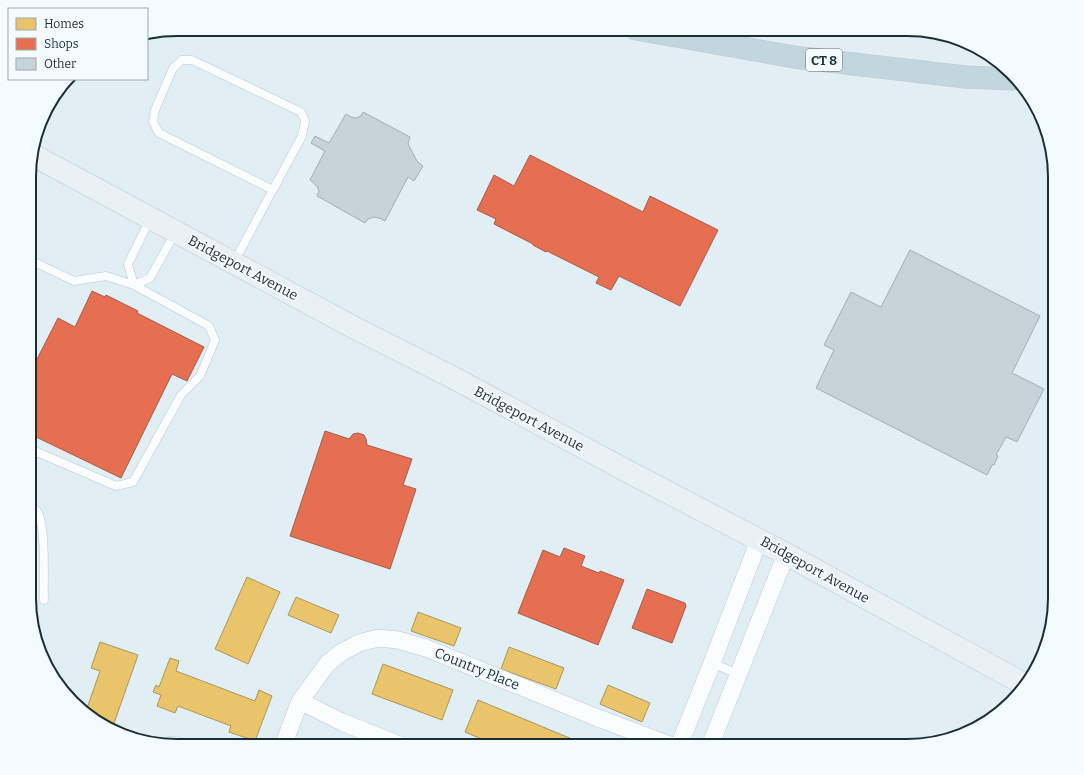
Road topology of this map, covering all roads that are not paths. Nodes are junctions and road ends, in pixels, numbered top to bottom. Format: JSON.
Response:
{"nodes":[{"id":1,"x":676,"y":36,"type":"edge"},
{"id":2,"x":1009,"y":79,"type":"edge"},
{"id":3,"x":37,"y":157,"type":"edge"},
{"id":4,"x":273,"y":190,"type":"junction"},
{"id":5,"x":150,"y":219,"type":"junction"},
{"id":6,"x":176,"y":232,"type":"junction"},
{"id":7,"x":36,"y":263,"type":"edge"},
{"id":8,"x":234,"y":263,"type":"junction"},
{"id":9,"x":134,"y":284,"type":"junction"},
{"id":10,"x":36,"y":451,"type":"edge"},
{"id":11,"x":36,"y":510,"type":"edge"},
{"id":12,"x":759,"y":540,"type":"junction"},
{"id":13,"x":786,"y":554,"type":"junction"},
{"id":14,"x":44,"y":600,"type":"dead end"},
{"id":15,"x":712,"y":663,"type":"junction"},
{"id":16,"x":738,"y":674,"type":"junction"},
{"id":17,"x":1020,"y":682,"type":"edge"},
{"id":18,"x":300,"y":701,"type":"junction"},
{"id":19,"x":286,"y":739,"type":"edge"},
{"id":20,"x":384,"y":739,"type":"edge"},
{"id":21,"x":654,"y":739,"type":"edge"},
{"id":22,"x":682,"y":739,"type":"edge"},
{"id":23,"x":713,"y":739,"type":"edge"}],
"edges":[{"from":1,"to":2,"type":"highway","number":"CT 8"},
{"from":3,"to":5,"type":"main road","name":"Bridgeport Avenue"},
{"from":4,"to":4,"type":"lane"},
{"from":4,"to":8,"type":"lane"},
{"from":5,"to":6,"type":"main road","name":"Bridgeport Avenue"},
{"from":5,"to":9,"type":"lane"},
{"from":6,"to":8,"type":"main road","name":"Bridgeport Avenue"},
{"from":6,"to":9,"type":"lane"},
{"from":7,"to":9,"type":"lane"},
{"from":8,"to":12,"type":"main road","name":"Bridgeport Avenue"},
{"from":9,"to":10,"type":"lane"},
{"from":11,"to":14,"type":"lane"},
{"from":12,"to":13,"type":"main road","name":"Bridgeport Avenue"},
{"from":12,"to":15,"type":"street"},
{"from":13,"to":16,"type":"street"},
{"from":13,"to":17,"type":"main road","name":"Bridgeport Avenue"},
{"from":15,"to":16,"type":"lane"},
{"from":15,"to":22,"type":"street"},
{"from":16,"to":23,"type":"street"},
{"from":18,"to":19,"type":"street","name":"Country Place"},
{"from":18,"to":20,"type":"street"},
{"from":18,"to":21,"type":"street","name":"Country Place"}]}
